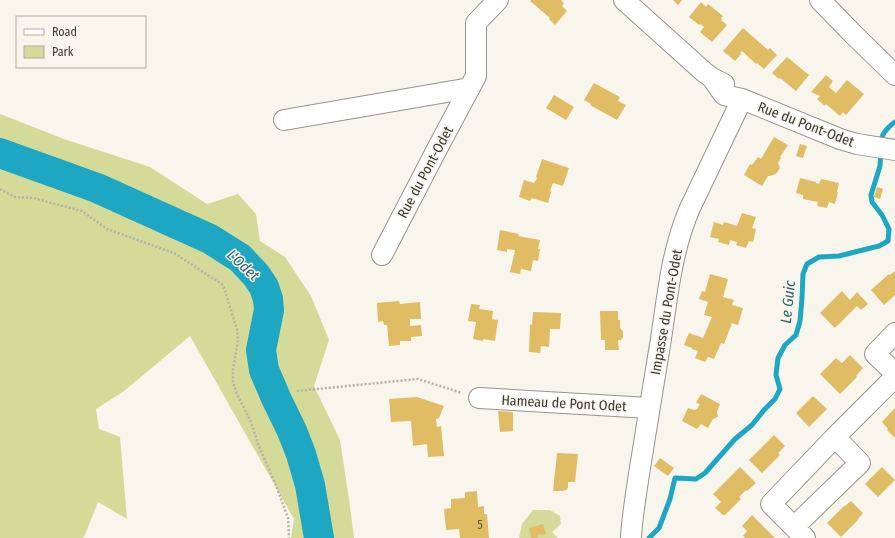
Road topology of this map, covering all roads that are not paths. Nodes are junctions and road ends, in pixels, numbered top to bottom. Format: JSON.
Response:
{"nodes":[{"id":1,"x":498,"y":0,"type":"edge"},
{"id":2,"x":624,"y":0,"type":"edge"},
{"id":3,"x":820,"y":0,"type":"edge"},
{"id":4,"x":895,"y":75,"type":"edge"},
{"id":5,"x":470,"y":88,"type":"junction"},
{"id":6,"x":742,"y":99,"type":"junction"},
{"id":7,"x":284,"y":120,"type":"dead end"},
{"id":8,"x":886,"y":149,"type":"edge"},
{"id":9,"x":382,"y":255,"type":"dead end"},
{"id":10,"x":895,"y":333,"type":"edge"},
{"id":11,"x":895,"y":373,"type":"edge"},
{"id":12,"x":895,"y":377,"type":"edge"},
{"id":13,"x":479,"y":398,"type":"road end"},
{"id":14,"x":649,"y":408,"type":"junction"},
{"id":15,"x":835,"y":437,"type":"junction"},
{"id":16,"x":800,"y":532,"type":"edge"},
{"id":17,"x":631,"y":538,"type":"edge"}],
"edges":[{"from":1,"to":5,"type":"street","name":"Rue du Pont-Odet"},
{"from":2,"to":6,"type":"street","name":"Rue du Pont-Odet"},
{"from":3,"to":4,"type":"street"},
{"from":5,"to":7,"type":"street"},
{"from":5,"to":9,"type":"street","name":"Rue du Pont-Odet"},
{"from":6,"to":8,"type":"street","name":"Rue du Pont-Odet"},
{"from":6,"to":14,"type":"street","name":"Impasse du Pont-Odet"},
{"from":10,"to":11,"type":"street"},
{"from":12,"to":15,"type":"street"},
{"from":13,"to":14,"type":"street","name":"Hameau de Pont Odet"},
{"from":14,"to":17,"type":"street","name":"Impasse du Pont-Odet"},
{"from":15,"to":16,"type":"street"},
{"from":15,"to":16,"type":"street"}]}
